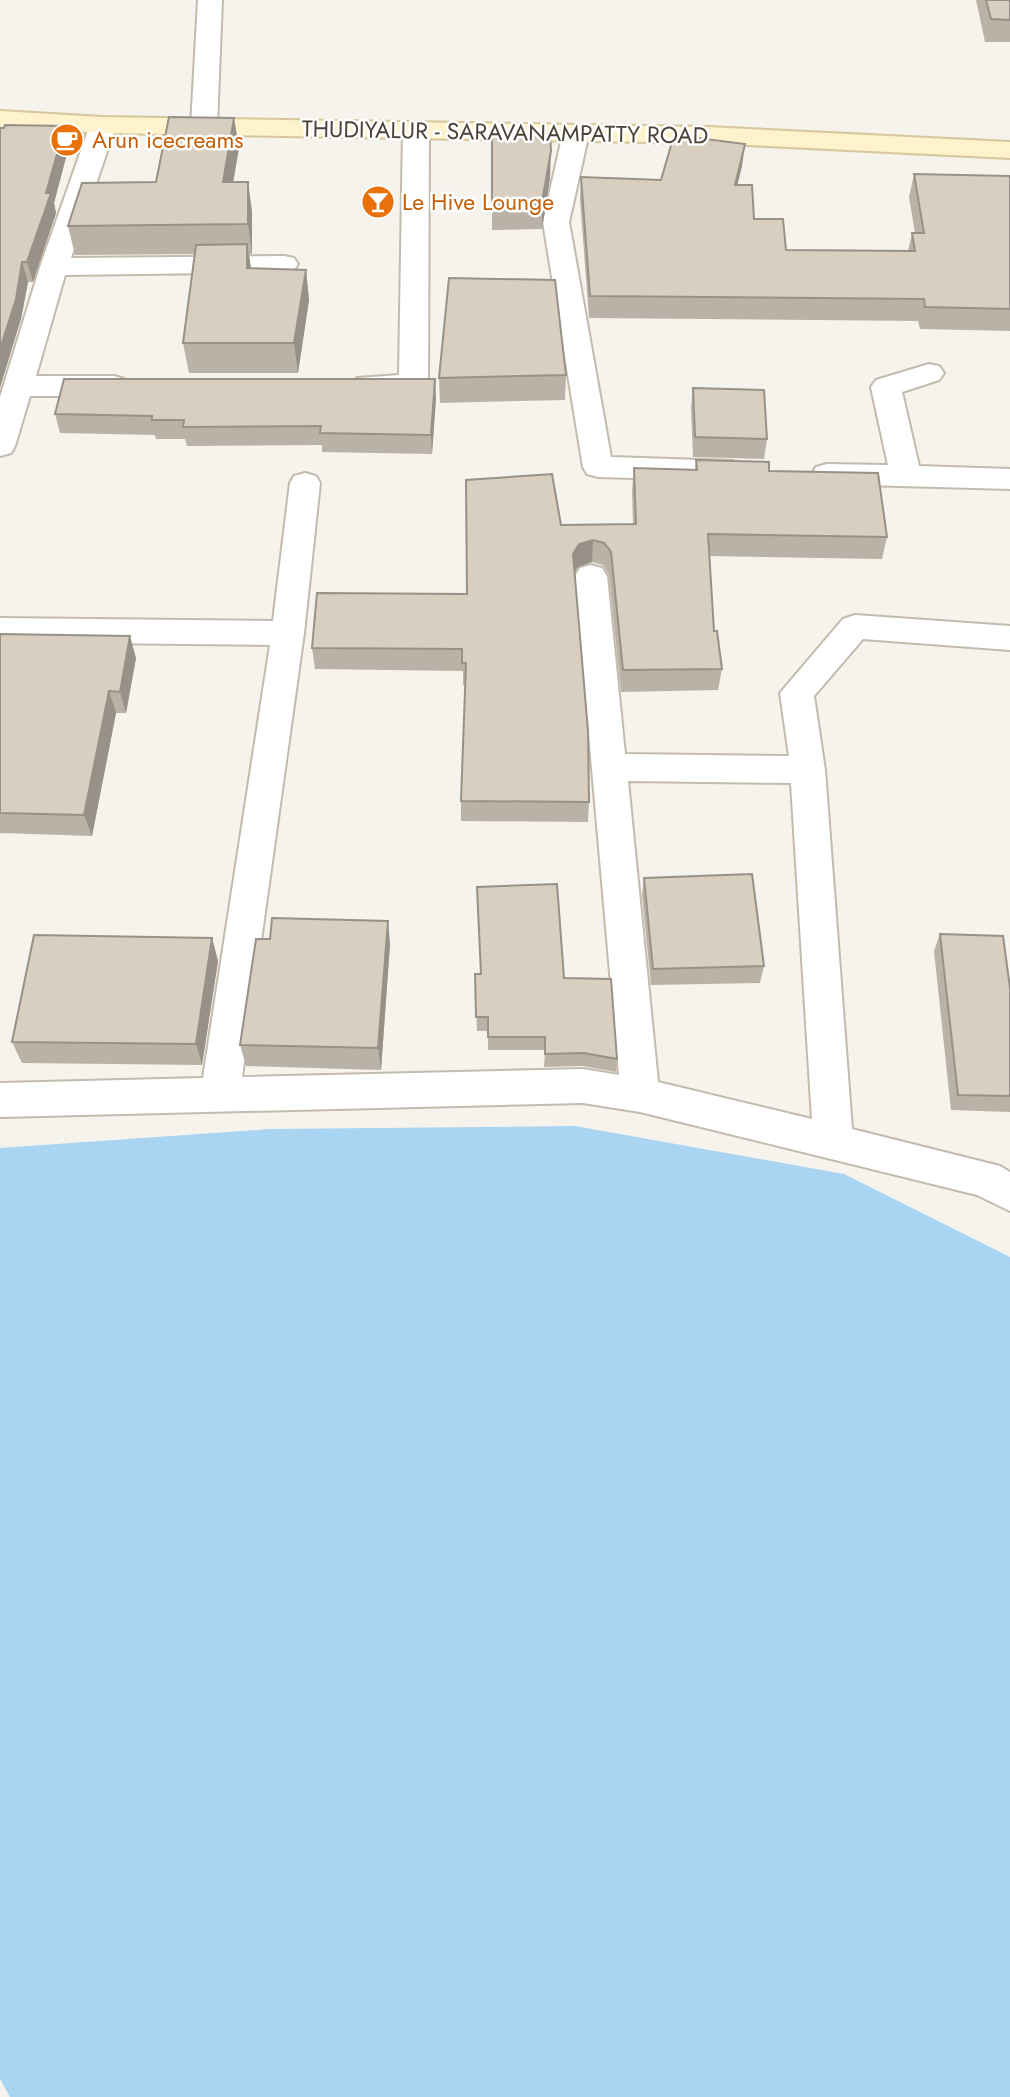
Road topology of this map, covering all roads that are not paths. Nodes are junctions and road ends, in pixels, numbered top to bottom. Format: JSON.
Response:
{"nodes":[{"id":1,"x":210,"y":0,"type":"edge"},
{"id":2,"x":0,"y":119,"type":"edge"},
{"id":3,"x":103,"y":125,"type":"junction"},
{"id":4,"x":204,"y":126,"type":"junction"},
{"id":5,"x":416,"y":130,"type":"junction"},
{"id":6,"x":576,"y":133,"type":"junction"},
{"id":7,"x":1010,"y":150,"type":"edge"},
{"id":8,"x":284,"y":264,"type":"dead end"},
{"id":9,"x":54,"y":267,"type":"junction"},
{"id":10,"x":929,"y":373,"type":"dead end"},
{"id":11,"x":345,"y":385,"type":"edge"},
{"id":12,"x":19,"y":386,"type":"junction"},
{"id":13,"x":141,"y":386,"type":"edge"},
{"id":14,"x":0,"y":446,"type":"edge"},
{"id":15,"x":758,"y":472,"type":"edge"},
{"id":16,"x":799,"y":473,"type":"edge"},
{"id":17,"x":906,"y":476,"type":"junction"},
{"id":18,"x":1010,"y":479,"type":"edge"},
{"id":19,"x":305,"y":483,"type":"dead end"},
{"id":20,"x":591,"y":576,"type":"dead end"},
{"id":21,"x":0,"y":630,"type":"edge"},
{"id":22,"x":288,"y":633,"type":"junction"},
{"id":23,"x":1010,"y":638,"type":"edge"},
{"id":24,"x":610,"y":767,"type":"junction"},
{"id":25,"x":808,"y":770,"type":"junction"},
{"id":26,"x":220,"y":1095,"type":"junction"},
{"id":27,"x":640,"y":1095,"type":"junction"},
{"id":28,"x":0,"y":1100,"type":"edge"},
{"id":29,"x":833,"y":1142,"type":"junction"},
{"id":30,"x":1010,"y":1193,"type":"edge"}],
"edges":[{"from":1,"to":4,"type":"street"},
{"from":2,"to":3,"type":"main road","name":"THUDIYALUR - SARAVANAMPATTY ROAD"},
{"from":3,"to":4,"type":"main road","name":"THUDIYALUR - SARAVANAMPATTY ROAD"},
{"from":3,"to":9,"type":"street"},
{"from":4,"to":5,"type":"main road","name":"THUDIYALUR - SARAVANAMPATTY ROAD"},
{"from":5,"to":6,"type":"main road","name":"THUDIYALUR - SARAVANAMPATTY ROAD"},
{"from":5,"to":11,"type":"street"},
{"from":6,"to":7,"type":"main road","name":"THUDIYALUR - SARAVANAMPATTY ROAD"},
{"from":6,"to":15,"type":"street"},
{"from":8,"to":9,"type":"street"},
{"from":9,"to":12,"type":"street"},
{"from":10,"to":17,"type":"street"},
{"from":12,"to":13,"type":"street"},
{"from":12,"to":14,"type":"street"},
{"from":16,"to":17,"type":"street"},
{"from":17,"to":18,"type":"street"},
{"from":19,"to":22,"type":"street"},
{"from":20,"to":24,"type":"street"},
{"from":21,"to":22,"type":"street"},
{"from":22,"to":26,"type":"street"},
{"from":23,"to":25,"type":"street"},
{"from":24,"to":25,"type":"street"},
{"from":24,"to":27,"type":"street"},
{"from":25,"to":29,"type":"street"},
{"from":26,"to":27,"type":"street"},
{"from":26,"to":28,"type":"street"},
{"from":27,"to":29,"type":"street"},
{"from":29,"to":30,"type":"street"}]}
